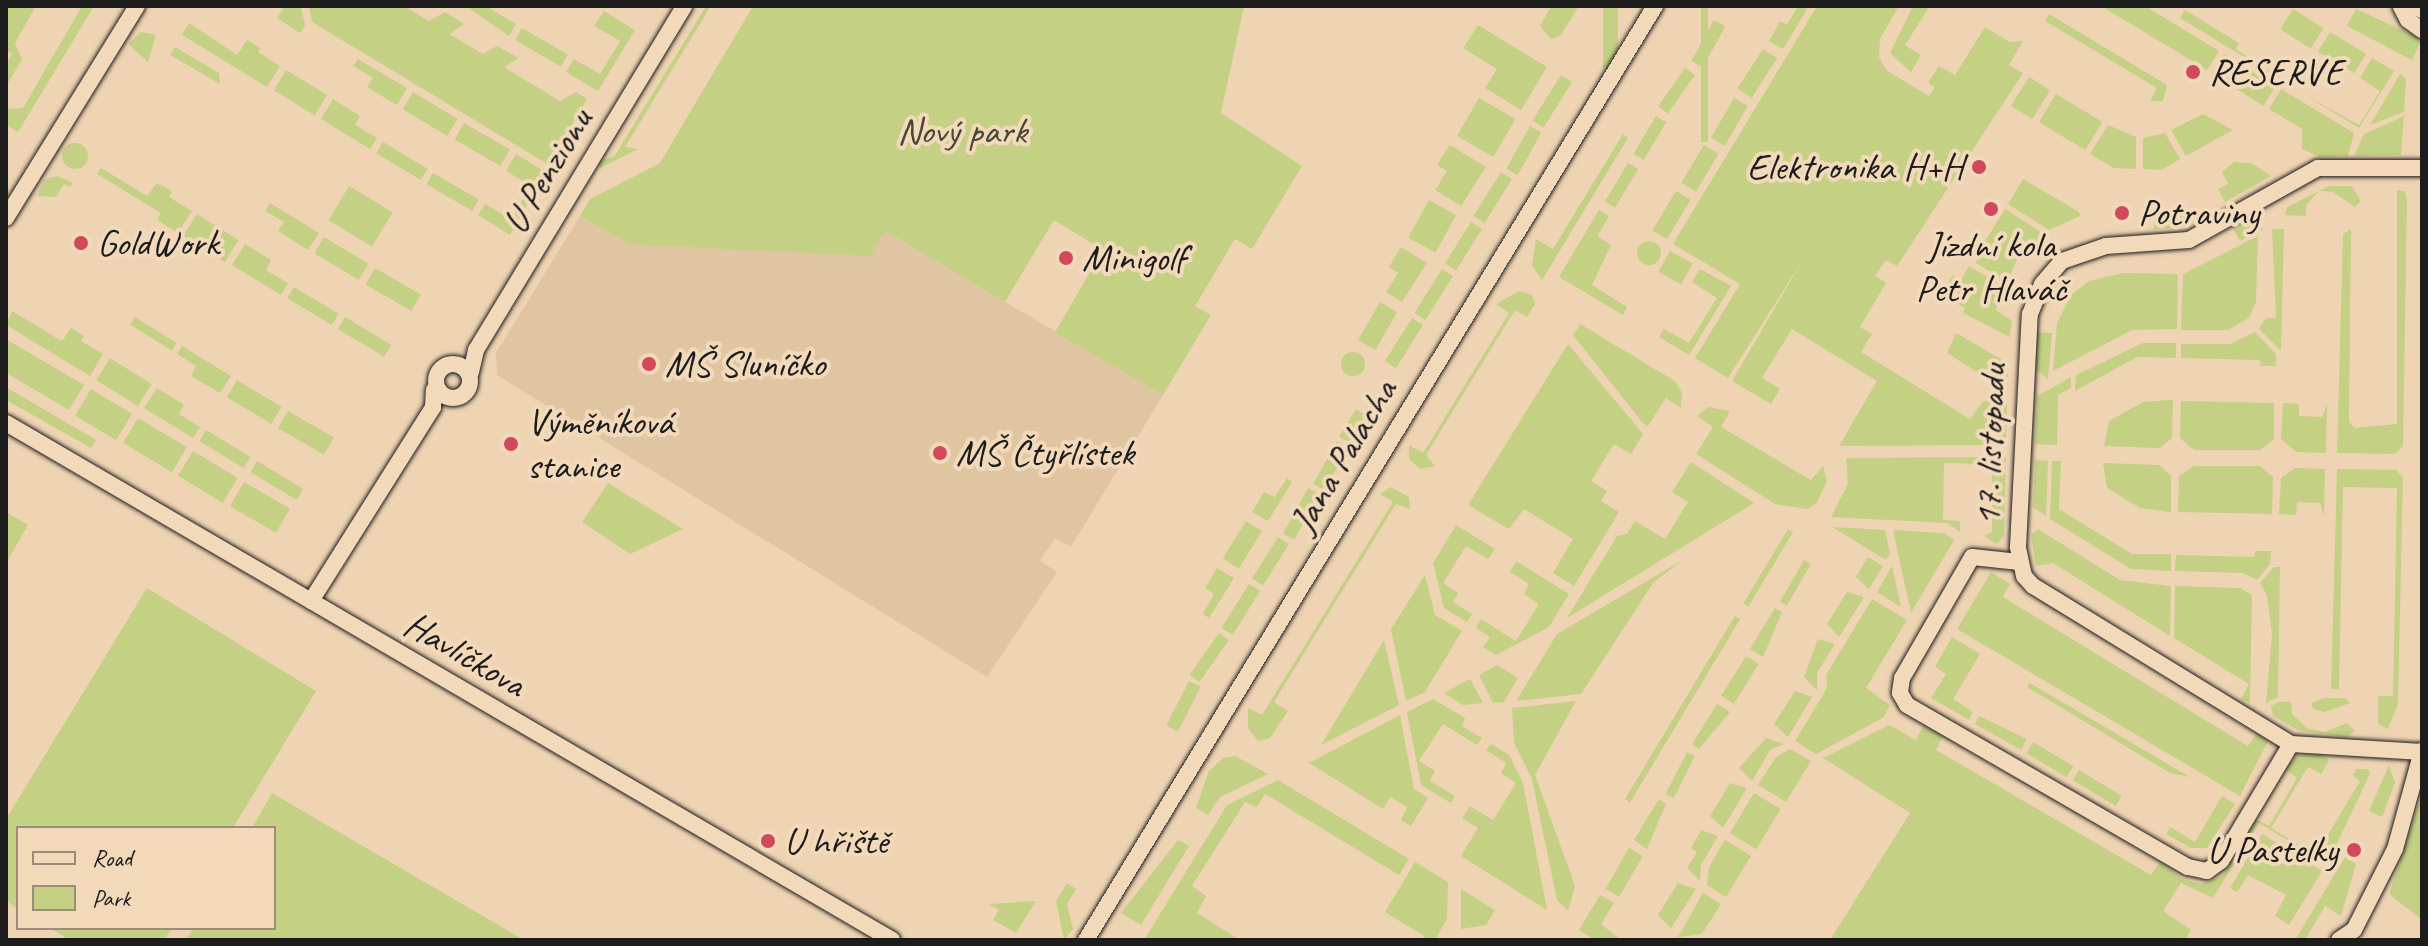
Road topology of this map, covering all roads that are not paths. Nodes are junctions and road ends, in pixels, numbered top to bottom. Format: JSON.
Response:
{"nodes":[{"id":1,"x":137,"y":6,"type":"edge"},
{"id":2,"x":684,"y":6,"type":"edge"},
{"id":3,"x":1655,"y":6,"type":"edge"},
{"id":4,"x":2402,"y":6,"type":"edge"},
{"id":5,"x":2414,"y":6,"type":"edge"},
{"id":6,"x":2422,"y":10,"type":"edge"},
{"id":7,"x":2422,"y":30,"type":"edge"},
{"id":8,"x":2422,"y":168,"type":"edge"},
{"id":9,"x":6,"y":218,"type":"edge"},
{"id":10,"x":471,"y":372,"type":"junction"},
{"id":11,"x":441,"y":394,"type":"junction"},
{"id":12,"x":6,"y":423,"type":"edge"},
{"id":13,"x":2019,"y":562,"type":"junction"},
{"id":14,"x":311,"y":601,"type":"junction"},
{"id":15,"x":2291,"y":744,"type":"junction"},
{"id":16,"x":2421,"y":758,"type":"edge"},
{"id":17,"x":892,"y":940,"type":"edge"},
{"id":18,"x":1086,"y":940,"type":"edge"},
{"id":19,"x":2339,"y":940,"type":"edge"}],
"edges":[{"from":1,"to":9,"type":"street"},
{"from":2,"to":10,"type":"street","name":"U Penzionu"},
{"from":3,"to":18,"type":"street","name":"Jana Palacha"},
{"from":4,"to":7,"type":"street"},
{"from":5,"to":6,"type":"street"},
{"from":8,"to":13,"type":"street","name":"17. listopadu"},
{"from":10,"to":11,"type":"street"},
{"from":10,"to":11,"type":"street"},
{"from":11,"to":14,"type":"street"},
{"from":12,"to":14,"type":"street","name":"Havlíčkova"},
{"from":13,"to":15,"type":"street","name":"17. listopadu"},
{"from":13,"to":15,"type":"street"},
{"from":14,"to":17,"type":"street","name":"Havlíčkova"},
{"from":15,"to":16,"type":"street","name":"17. listopadu"},
{"from":16,"to":19,"type":"street","name":"17. listopadu"}]}
